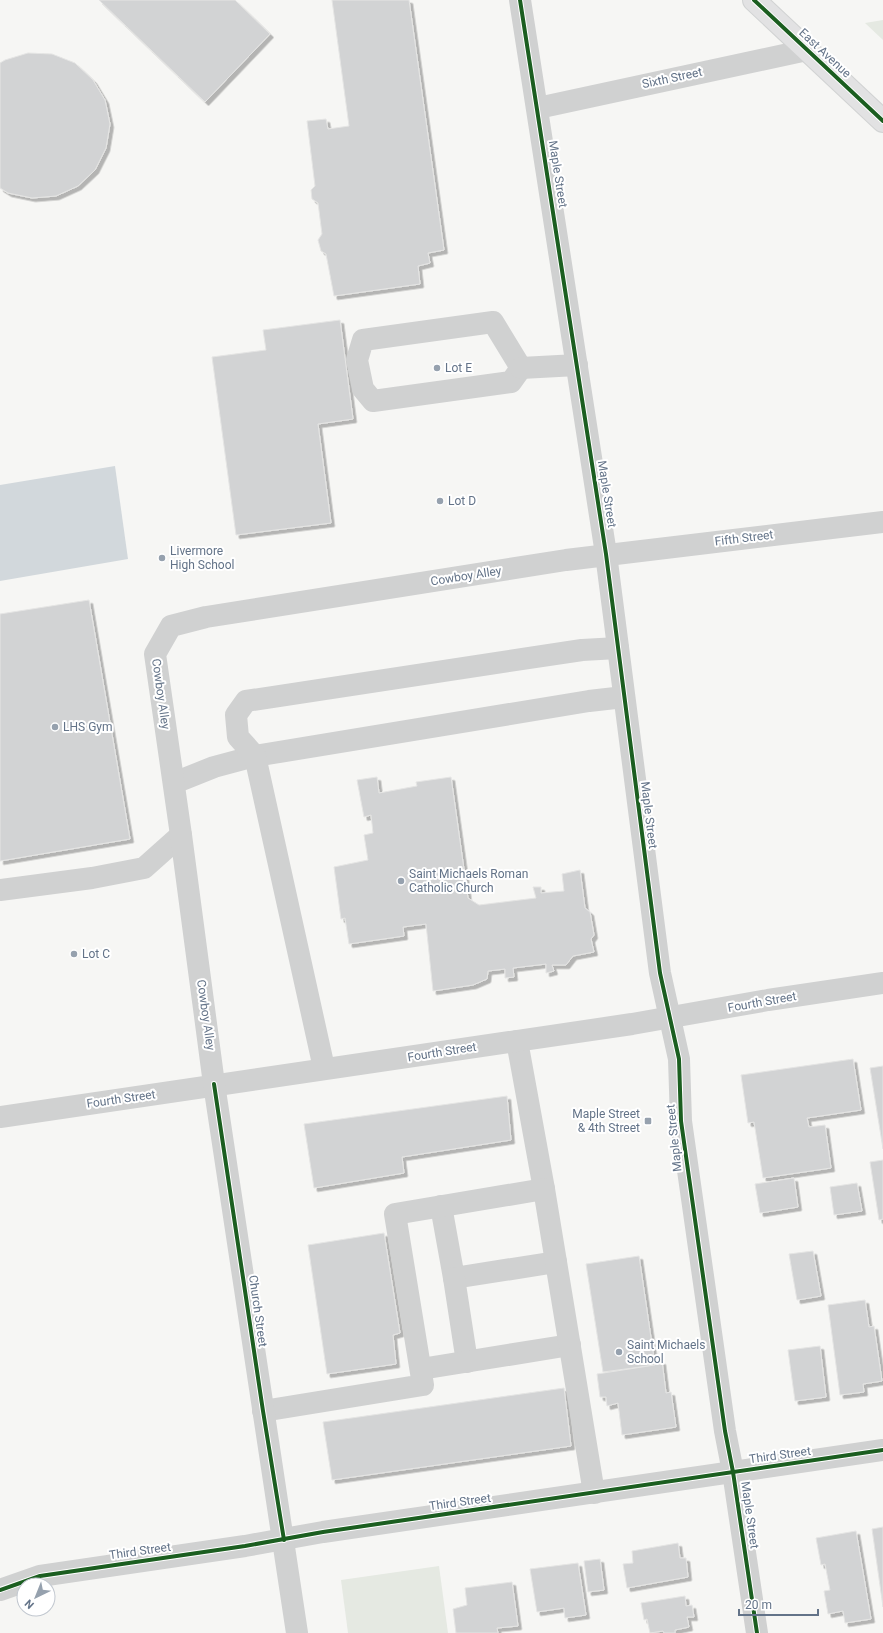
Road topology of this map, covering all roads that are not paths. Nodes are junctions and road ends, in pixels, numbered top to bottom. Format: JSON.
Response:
{"nodes":[{"id":1,"x":520,"y":0,"type":"edge"},
{"id":2,"x":754,"y":0,"type":"edge"},
{"id":3,"x":807,"y":50,"type":"junction"},
{"id":4,"x":538,"y":108,"type":"junction"},
{"id":5,"x":883,"y":121,"type":"edge"},
{"id":6,"x":577,"y":364,"type":"junction"},
{"id":7,"x":521,"y":368,"type":"junction"},
{"id":8,"x":883,"y":522,"type":"edge"},
{"id":9,"x":606,"y":554,"type":"junction"},
{"id":10,"x":618,"y":648,"type":"junction"},
{"id":11,"x":624,"y":697,"type":"junction"},
{"id":12,"x":255,"y":756,"type":"junction"},
{"id":13,"x":174,"y":783,"type":"junction"},
{"id":14,"x":182,"y":835,"type":"junction"},
{"id":15,"x":0,"y":890,"type":"edge"},
{"id":16,"x":883,"y":983,"type":"edge"},
{"id":17,"x":670,"y":1017,"type":"junction"},
{"id":18,"x":517,"y":1041,"type":"junction"},
{"id":19,"x":324,"y":1068,"type":"junction"},
{"id":20,"x":214,"y":1084,"type":"junction"},
{"id":21,"x":0,"y":1117,"type":"edge"},
{"id":22,"x":544,"y":1189,"type":"junction"},
{"id":23,"x":442,"y":1206,"type":"junction"},
{"id":24,"x":556,"y":1262,"type":"junction"},
{"id":25,"x":454,"y":1278,"type":"junction"},
{"id":26,"x":570,"y":1345,"type":"junction"},
{"id":27,"x":467,"y":1362,"type":"junction"},
{"id":28,"x":421,"y":1369,"type":"junction"},
{"id":29,"x":263,"y":1411,"type":"junction"},
{"id":30,"x":883,"y":1450,"type":"edge"},
{"id":31,"x":733,"y":1472,"type":"junction"},
{"id":32,"x":594,"y":1493,"type":"junction"},
{"id":33,"x":284,"y":1540,"type":"junction"},
{"id":34,"x":0,"y":1590,"type":"edge"},
{"id":35,"x":297,"y":1633,"type":"edge"},
{"id":36,"x":757,"y":1633,"type":"edge"}],
"edges":[{"from":1,"to":4,"type":"street","name":"Maple Street"},
{"from":2,"to":3,"type":"main road","name":"East Avenue"},
{"from":3,"to":4,"type":"street","name":"Sixth Street"},
{"from":3,"to":5,"type":"main road","name":"East Avenue"},
{"from":4,"to":6,"type":"street","name":"Maple Street"},
{"from":6,"to":7,"type":"street"},
{"from":6,"to":9,"type":"street","name":"Maple Street"},
{"from":7,"to":7,"type":"street"},
{"from":8,"to":9,"type":"street","name":"Fifth Street"},
{"from":9,"to":10,"type":"street","name":"Maple Street"},
{"from":9,"to":13,"type":"street","name":"Cowboy Alley"},
{"from":10,"to":11,"type":"street","name":"Maple Street"},
{"from":10,"to":12,"type":"street"},
{"from":11,"to":12,"type":"street"},
{"from":11,"to":17,"type":"street","name":"Maple Street"},
{"from":12,"to":13,"type":"street"},
{"from":12,"to":19,"type":"street"},
{"from":13,"to":14,"type":"street","name":"Cowboy Alley"},
{"from":14,"to":15,"type":"street"},
{"from":14,"to":20,"type":"street","name":"Cowboy Alley"},
{"from":16,"to":17,"type":"street","name":"Fourth Street"},
{"from":17,"to":18,"type":"street","name":"Fourth Street"},
{"from":17,"to":31,"type":"street","name":"Maple Street"},
{"from":18,"to":19,"type":"street","name":"Fourth Street"},
{"from":18,"to":22,"type":"street"},
{"from":19,"to":20,"type":"street","name":"Fourth Street"},
{"from":20,"to":21,"type":"street","name":"Fourth Street"},
{"from":20,"to":29,"type":"street","name":"Church Street"},
{"from":22,"to":23,"type":"street"},
{"from":22,"to":24,"type":"street"},
{"from":23,"to":25,"type":"street"},
{"from":23,"to":28,"type":"street"},
{"from":24,"to":25,"type":"street"},
{"from":24,"to":26,"type":"street"},
{"from":25,"to":27,"type":"street"},
{"from":26,"to":27,"type":"street"},
{"from":26,"to":32,"type":"street"},
{"from":27,"to":28,"type":"street"},
{"from":28,"to":29,"type":"street"},
{"from":29,"to":33,"type":"street","name":"Church Street"},
{"from":30,"to":31,"type":"street","name":"Third Street"},
{"from":31,"to":32,"type":"street","name":"Third Street"},
{"from":31,"to":36,"type":"street","name":"Maple Street"},
{"from":32,"to":33,"type":"street","name":"Third Street"},
{"from":33,"to":34,"type":"street","name":"Third Street"},
{"from":33,"to":35,"type":"street","name":"Church Street"}]}
